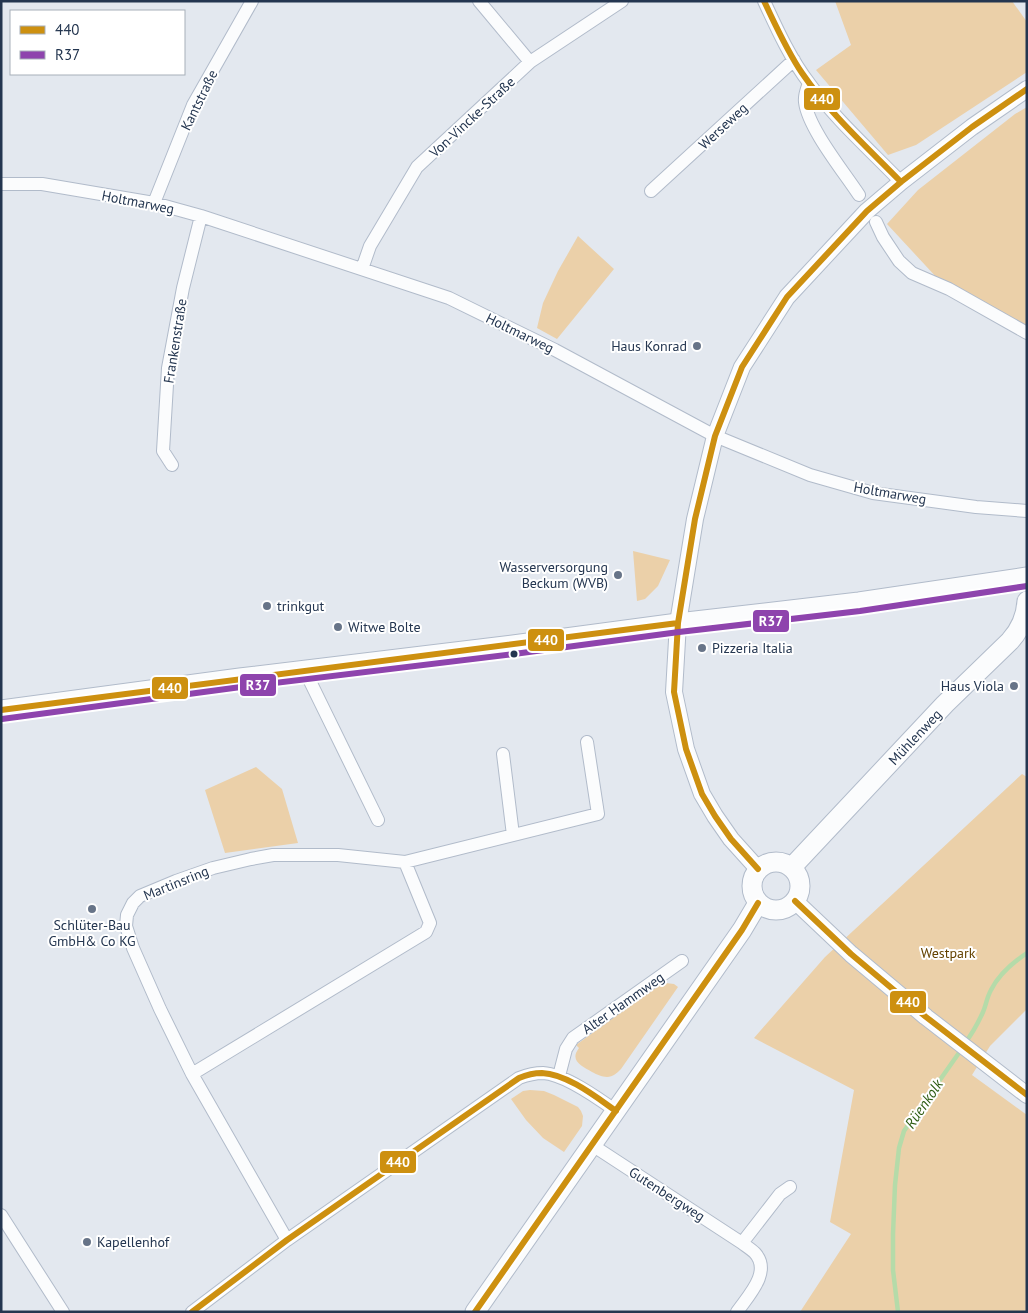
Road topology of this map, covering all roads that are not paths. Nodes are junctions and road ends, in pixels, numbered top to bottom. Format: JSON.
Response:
{"nodes":[{"id":1,"x":252,"y":1,"type":"edge"},
{"id":2,"x":478,"y":1,"type":"edge"},
{"id":3,"x":622,"y":1,"type":"edge"},
{"id":4,"x":764,"y":1,"type":"edge"},
{"id":5,"x":794,"y":60,"type":"junction"},
{"id":6,"x":530,"y":62,"type":"junction"},
{"id":7,"x":809,"y":83,"type":"junction"},
{"id":8,"x":1027,"y":89,"type":"edge"},
{"id":9,"x":901,"y":182,"type":"junction"},
{"id":10,"x":1,"y":184,"type":"edge"},
{"id":11,"x":652,"y":191,"type":"dead end"},
{"id":12,"x":860,"y":195,"type":"dead end"},
{"id":13,"x":154,"y":203,"type":"junction"},
{"id":14,"x":201,"y":216,"type":"junction"},
{"id":15,"x":876,"y":222,"type":"dead end"},
{"id":16,"x":362,"y":269,"type":"junction"},
{"id":17,"x":1027,"y":333,"type":"edge"},
{"id":18,"x":715,"y":436,"type":"junction"},
{"id":19,"x":172,"y":465,"type":"dead end"},
{"id":20,"x":1027,"y":510,"type":"edge"},
{"id":21,"x":1027,"y":578,"type":"edge"},
{"id":22,"x":1027,"y":602,"type":"edge"},
{"id":23,"x":678,"y":623,"type":"junction"},
{"id":24,"x":305,"y":671,"type":"junction"},
{"id":25,"x":1,"y":710,"type":"edge"},
{"id":26,"x":587,"y":742,"type":"dead end"},
{"id":27,"x":503,"y":754,"type":"dead end"},
{"id":28,"x":378,"y":820,"type":"dead end"},
{"id":29,"x":513,"y":835,"type":"junction"},
{"id":30,"x":405,"y":862,"type":"junction"},
{"id":31,"x":792,"y":867,"type":"junction"},
{"id":32,"x":758,"y":869,"type":"junction"},
{"id":33,"x":796,"y":901,"type":"junction"},
{"id":34,"x":758,"y":903,"type":"junction"},
{"id":35,"x":682,"y":961,"type":"dead end"},
{"id":36,"x":192,"y":1074,"type":"junction"},
{"id":37,"x":559,"y":1076,"type":"junction"},
{"id":38,"x":1027,"y":1096,"type":"edge"},
{"id":39,"x":616,"y":1111,"type":"junction"},
{"id":40,"x":592,"y":1145,"type":"junction"},
{"id":41,"x":790,"y":1187,"type":"dead end"},
{"id":42,"x":1,"y":1215,"type":"edge"},
{"id":43,"x":286,"y":1240,"type":"junction"},
{"id":44,"x":742,"y":1243,"type":"junction"},
{"id":45,"x":63,"y":1312,"type":"edge"},
{"id":46,"x":192,"y":1312,"type":"edge"},
{"id":47,"x":475,"y":1312,"type":"edge"},
{"id":48,"x":737,"y":1312,"type":"edge"}],
"edges":[{"from":1,"to":13,"type":"street","name":"Kantstraße"},
{"from":2,"to":6,"type":"street"},
{"from":3,"to":6,"type":"street","name":"Von-Vincke-Straße"},
{"from":4,"to":5,"type":"street"},
{"from":5,"to":7,"type":"street"},
{"from":5,"to":11,"type":"street","name":"Werseweg"},
{"from":6,"to":16,"type":"street","name":"Von-Vincke-Straße"},
{"from":7,"to":9,"type":"street"},
{"from":7,"to":12,"type":"street"},
{"from":8,"to":9,"type":"street"},
{"from":9,"to":18,"type":"street"},
{"from":10,"to":13,"type":"street","name":"Holtmarweg"},
{"from":13,"to":14,"type":"street","name":"Holtmarweg"},
{"from":14,"to":16,"type":"street","name":"Holtmarweg"},
{"from":14,"to":19,"type":"street","name":"Frankenstraße"},
{"from":15,"to":17,"type":"street"},
{"from":16,"to":18,"type":"street","name":"Holtmarweg"},
{"from":18,"to":20,"type":"street","name":"Holtmarweg"},
{"from":18,"to":23,"type":"street"},
{"from":21,"to":23,"type":"main road"},
{"from":22,"to":31,"type":"main road","name":"Mühlenweg"},
{"from":23,"to":24,"type":"main road"},
{"from":23,"to":32,"type":"street"},
{"from":24,"to":25,"type":"main road"},
{"from":24,"to":28,"type":"street"},
{"from":26,"to":29,"type":"street","name":"Martinsring"},
{"from":27,"to":29,"type":"street"},
{"from":29,"to":30,"type":"street","name":"Martinsring"},
{"from":30,"to":36,"type":"street"},
{"from":30,"to":36,"type":"street","name":"Martinsring"},
{"from":31,"to":32,"type":"main road"},
{"from":31,"to":33,"type":"main road"},
{"from":32,"to":34,"type":"main road"},
{"from":33,"to":34,"type":"main road"},
{"from":33,"to":38,"type":"street"},
{"from":34,"to":39,"type":"main road"},
{"from":35,"to":37,"type":"street","name":"Alter Hammweg"},
{"from":36,"to":43,"type":"street","name":"Martinsring"},
{"from":37,"to":39,"type":"street"},
{"from":37,"to":43,"type":"street"},
{"from":39,"to":40,"type":"main road"},
{"from":40,"to":44,"type":"street","name":"Gutenbergweg"},
{"from":40,"to":47,"type":"main road"},
{"from":41,"to":44,"type":"street"},
{"from":42,"to":45,"type":"street"},
{"from":43,"to":46,"type":"street"},
{"from":44,"to":48,"type":"street","name":"Gutenbergweg"}]}
